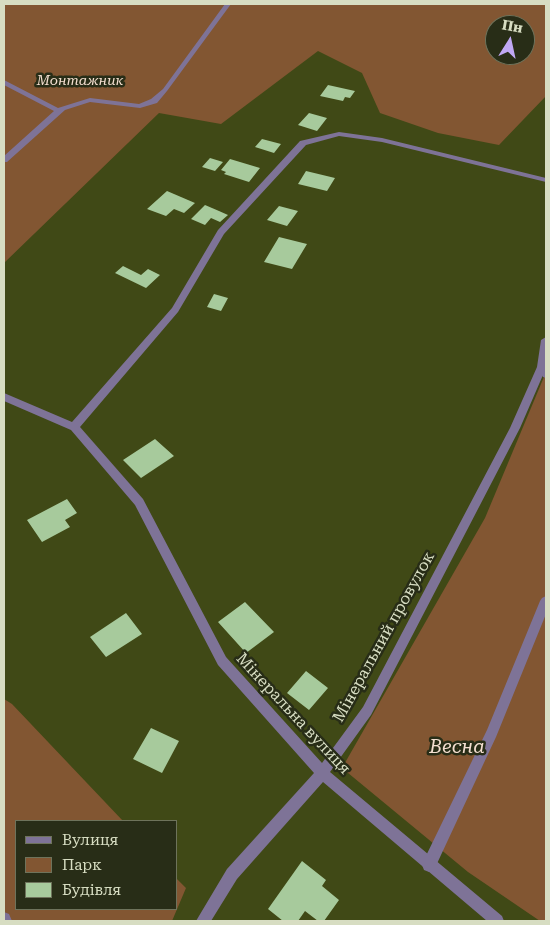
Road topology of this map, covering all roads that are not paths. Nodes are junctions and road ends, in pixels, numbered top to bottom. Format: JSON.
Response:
{"nodes":[{"id":1,"x":228,"y":4,"type":"edge"},
{"id":2,"x":4,"y":82,"type":"edge"},
{"id":3,"x":59,"y":111,"type":"junction"},
{"id":4,"x":4,"y":160,"type":"edge"},
{"id":5,"x":546,"y":180,"type":"edge"},
{"id":6,"x":546,"y":340,"type":"edge"},
{"id":7,"x":544,"y":371,"type":"edge"},
{"id":8,"x":4,"y":397,"type":"edge"},
{"id":9,"x":74,"y":427,"type":"junction"},
{"id":10,"x":546,"y":601,"type":"edge"},
{"id":11,"x":322,"y":773,"type":"junction"},
{"id":12,"x":428,"y":865,"type":"junction"},
{"id":13,"x":203,"y":921,"type":"edge"},
{"id":14,"x":497,"y":921,"type":"edge"}],
"edges":[{"from":1,"to":3,"type":"street"},
{"from":2,"to":3,"type":"street"},
{"from":3,"to":4,"type":"street"},
{"from":5,"to":9,"type":"street"},
{"from":6,"to":7,"type":"street","name":"Мінеральний провулок"},
{"from":7,"to":11,"type":"street","name":"Мінеральний провулок"},
{"from":8,"to":9,"type":"street","name":"Мінеральна вулиця"},
{"from":9,"to":11,"type":"street","name":"Мінеральна вулиця"},
{"from":10,"to":12,"type":"street"},
{"from":11,"to":12,"type":"street","name":"Мінеральна вулиця"},
{"from":11,"to":13,"type":"street","name":"Мінеральний провулок"},
{"from":12,"to":14,"type":"street","name":"Мінеральна вулиця"}]}
